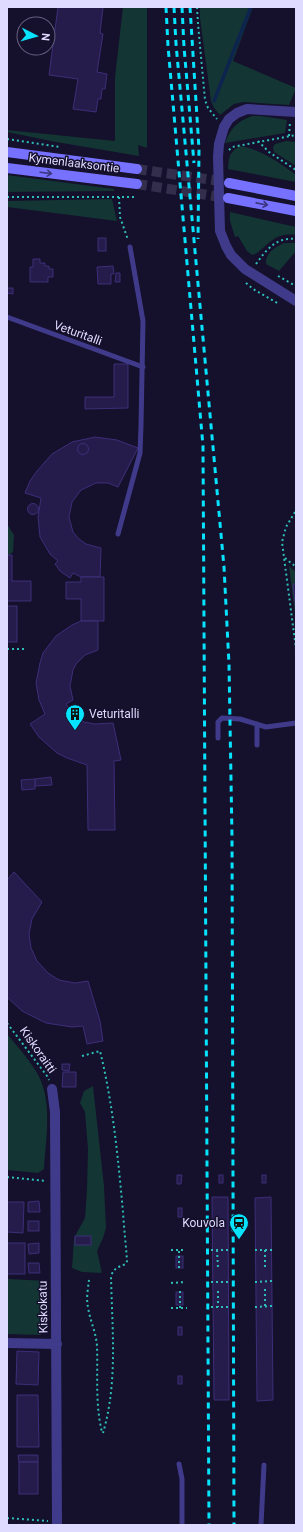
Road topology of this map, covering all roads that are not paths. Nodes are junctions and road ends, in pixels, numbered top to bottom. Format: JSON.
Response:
{"nodes":[{"id":1,"x":293,"y":116,"type":"edge"},
{"id":2,"x":7,"y":152,"type":"edge"},
{"id":3,"x":7,"y":168,"type":"edge"},
{"id":4,"x":137,"y":169,"type":"tunnel mouth"},
{"id":5,"x":228,"y":182,"type":"tunnel mouth"},
{"id":6,"x":138,"y":184,"type":"tunnel mouth"},
{"id":7,"x":296,"y":196,"type":"edge"},
{"id":8,"x":228,"y":198,"type":"tunnel mouth"},
{"id":9,"x":296,"y":211,"type":"edge"},
{"id":10,"x":130,"y":247,"type":"road end"},
{"id":11,"x":296,"y":300,"type":"edge"},
{"id":12,"x":7,"y":317,"type":"edge"},
{"id":13,"x":143,"y":367,"type":"junction"},
{"id":14,"x":118,"y":534,"type":"dead end"},
{"id":15,"x":296,"y":723,"type":"edge"},
{"id":16,"x":257,"y":724,"type":"junction"},
{"id":17,"x":218,"y":738,"type":"dead end"},
{"id":18,"x":257,"y":745,"type":"dead end"},
{"id":19,"x":52,"y":1089,"type":"road end"},
{"id":20,"x":7,"y":1343,"type":"edge"},
{"id":21,"x":57,"y":1344,"type":"junction"},
{"id":22,"x":179,"y":1464,"type":"dead end"},
{"id":23,"x":264,"y":1465,"type":"dead end"},
{"id":24,"x":54,"y":1523,"type":"edge"},
{"id":25,"x":182,"y":1525,"type":"edge"},
{"id":26,"x":262,"y":1525,"type":"edge"}],
"edges":[{"from":1,"to":11,"type":"street"},
{"from":2,"to":4,"type":"main road","name":"Kymenlaaksontie"},
{"from":3,"to":6,"type":"main road","name":"Kymenlaaksontie","one_way":true},
{"from":5,"to":7,"type":"main road"},
{"from":8,"to":9,"type":"main road","one_way":true},
{"from":10,"to":13,"type":"lane"},
{"from":12,"to":13,"type":"lane","name":"Veturitalli"},
{"from":13,"to":14,"type":"lane"},
{"from":15,"to":16,"type":"lane"},
{"from":16,"to":17,"type":"lane"},
{"from":16,"to":18,"type":"lane"},
{"from":19,"to":21,"type":"street","name":"Kiskokatu"},
{"from":20,"to":21,"type":"street"},
{"from":21,"to":24,"type":"street","name":"Kiskokatu"},
{"from":22,"to":25,"type":"lane"},
{"from":23,"to":26,"type":"lane"}]}
